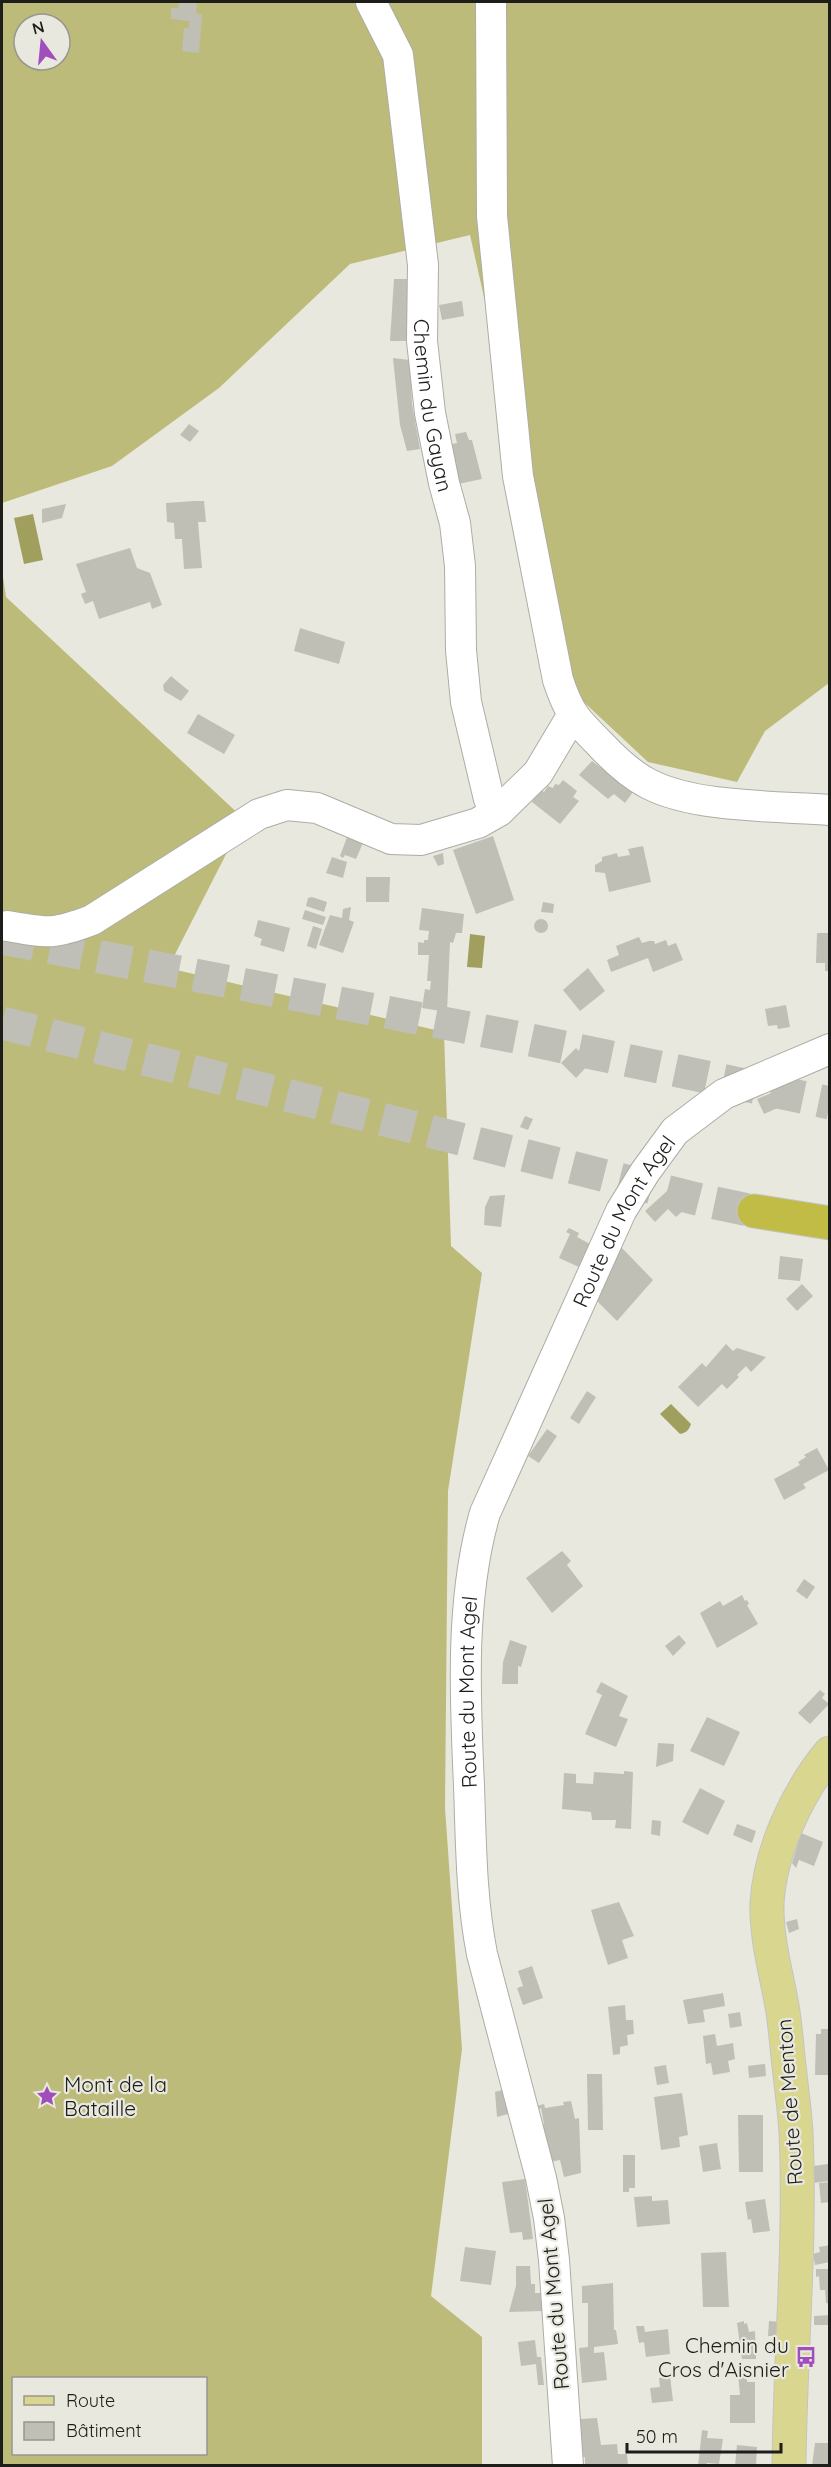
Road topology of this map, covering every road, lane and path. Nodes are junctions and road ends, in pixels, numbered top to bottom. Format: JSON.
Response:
{"nodes":[{"id":1,"x":370,"y":2,"type":"edge"},
{"id":2,"x":491,"y":2,"type":"edge"},
{"id":3,"x":572,"y":716,"type":"junction"},
{"id":4,"x":830,"y":810,"type":"edge"},
{"id":5,"x":499,"y":811,"type":"junction"},
{"id":6,"x":7,"y":926,"type":"dead end"},
{"id":7,"x":830,"y":1049,"type":"edge"},
{"id":8,"x":754,"y":1210,"type":"tunnel mouth"},
{"id":9,"x":830,"y":1223,"type":"edge"},
{"id":10,"x":830,"y":1753,"type":"edge"},
{"id":11,"x":568,"y":2466,"type":"edge"},
{"id":12,"x":789,"y":2466,"type":"edge"}],
"edges":[{"from":1,"to":5,"type":"street","name":"Chemin du Gayan"},
{"from":2,"to":3,"type":"street"},
{"from":3,"to":4,"type":"street"},
{"from":3,"to":5,"type":"street"},
{"from":5,"to":6,"type":"street"},
{"from":7,"to":11,"type":"street","name":"Route du Mont Agel"},
{"from":8,"to":9,"type":"highway"},
{"from":10,"to":12,"type":"main road","name":"Route de Menton"}]}
